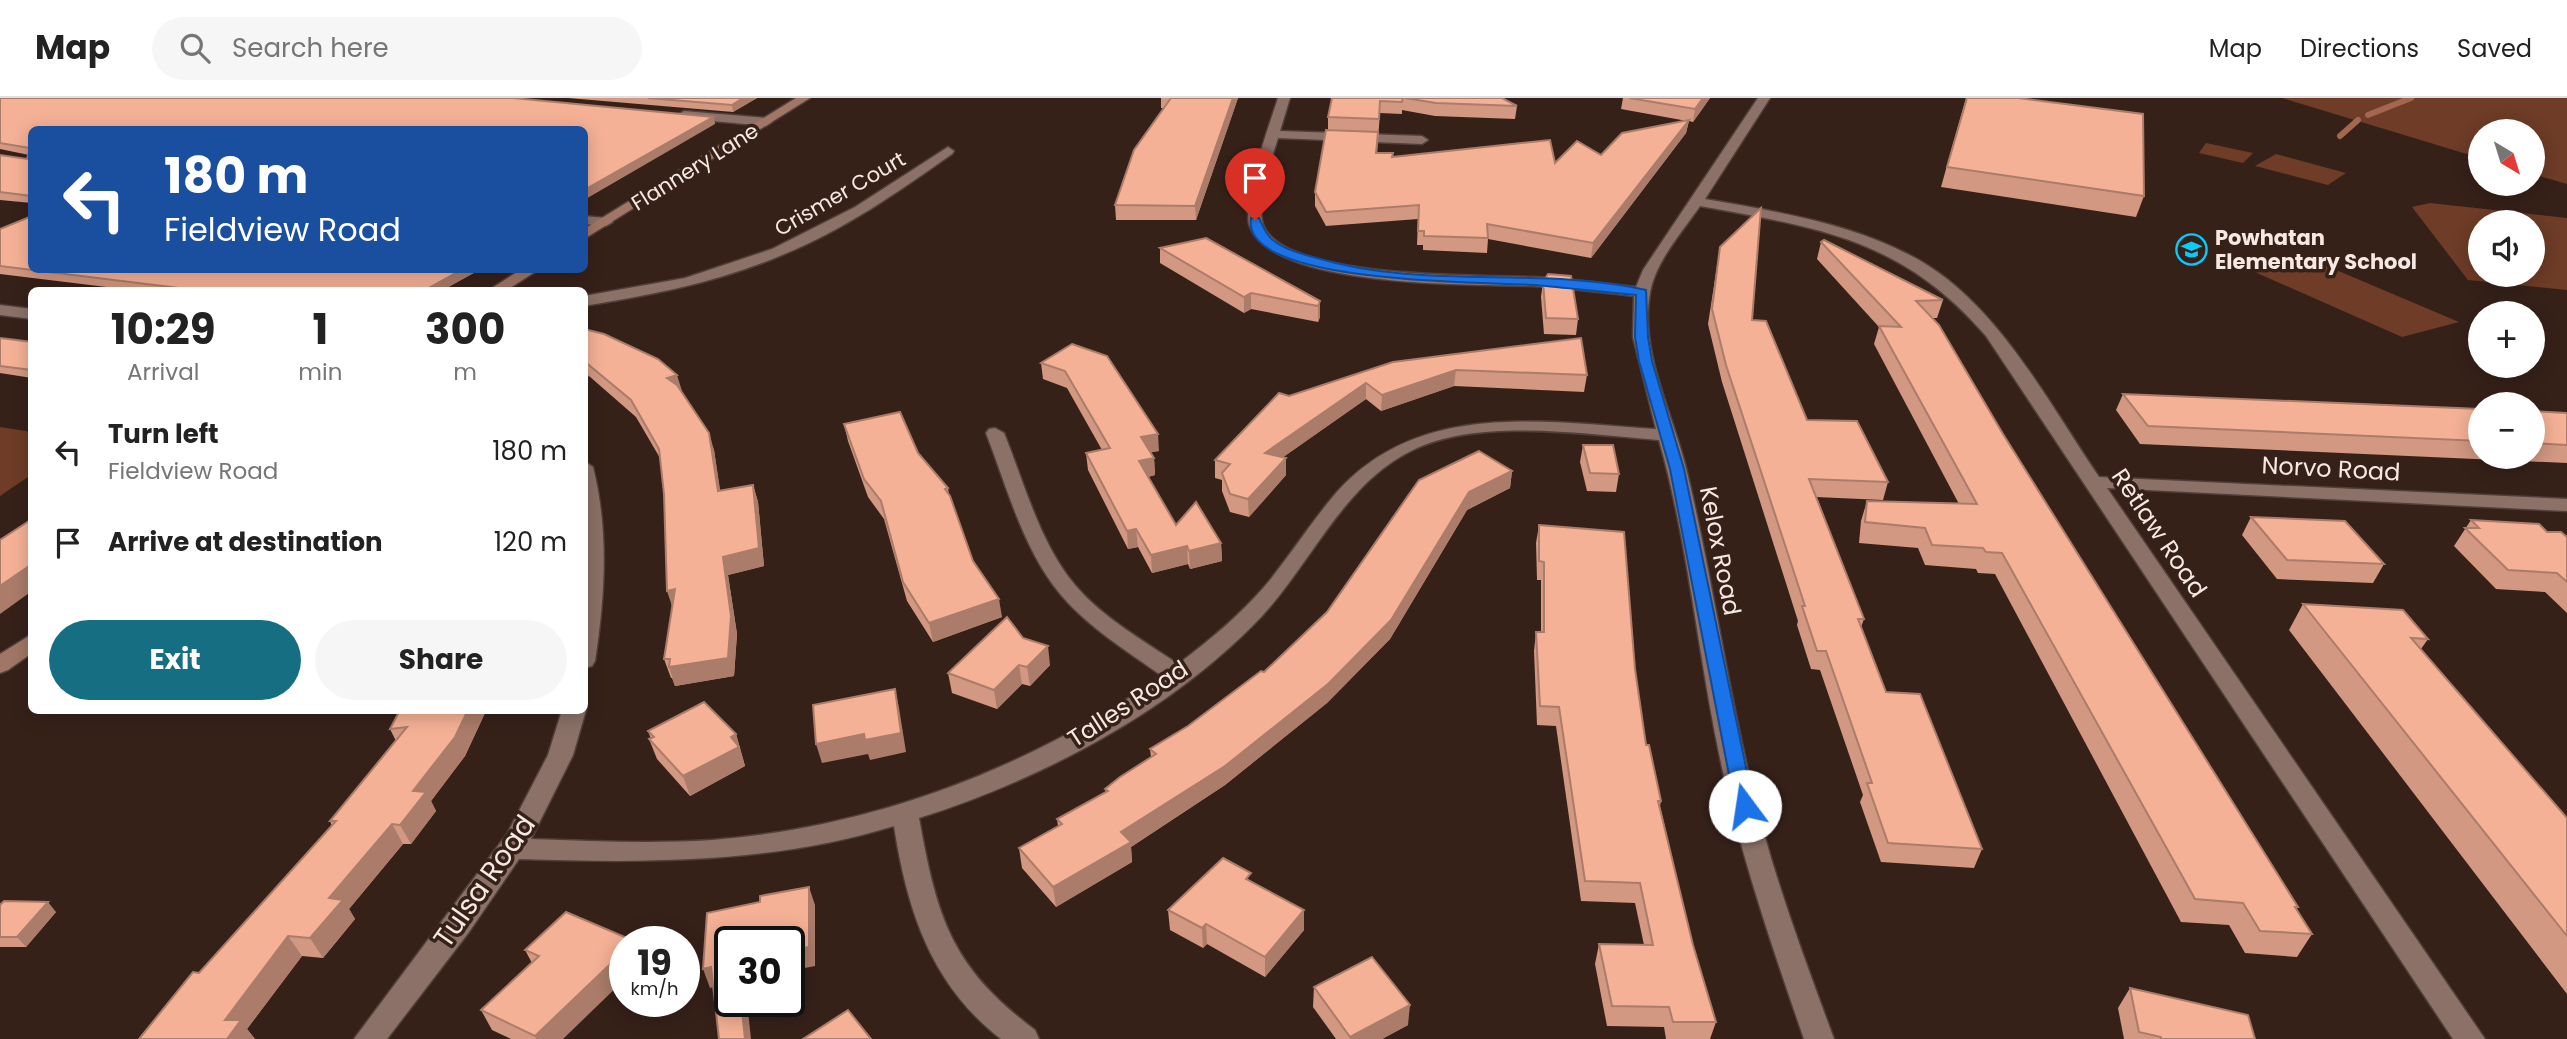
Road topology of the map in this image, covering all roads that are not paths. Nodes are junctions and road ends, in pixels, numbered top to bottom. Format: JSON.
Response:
{"nodes":[{"id":1,"x":804,"y":98,"type":"edge"},
{"id":2,"x":1284,"y":98,"type":"edge"},
{"id":3,"x":1764,"y":98,"type":"edge"},
{"id":4,"x":672,"y":114,"type":"edge"},
{"id":5,"x":766,"y":122,"type":"junction"},
{"id":6,"x":1275,"y":134,"type":"junction"},
{"id":7,"x":1422,"y":140,"type":"dead end"},
{"id":8,"x":948,"y":151,"type":"dead end"},
{"id":9,"x":1695,"y":201,"type":"junction"},
{"id":10,"x":588,"y":220,"type":"edge"},
{"id":11,"x":606,"y":222,"type":"junction"},
{"id":12,"x":588,"y":233,"type":"edge"},
{"id":13,"x":525,"y":273,"type":"edge"},
{"id":14,"x":502,"y":287,"type":"edge"},
{"id":15,"x":1642,"y":292,"type":"junction"},
{"id":16,"x":588,"y":300,"type":"edge"},
{"id":17,"x":0,"y":310,"type":"edge"},
{"id":18,"x":28,"y":314,"type":"edge"},
{"id":19,"x":995,"y":433,"type":"dead end"},
{"id":20,"x":1666,"y":435,"type":"junction"},
{"id":21,"x":588,"y":481,"type":"edge"},
{"id":22,"x":2093,"y":482,"type":"junction"},
{"id":23,"x":2567,"y":505,"type":"edge"},
{"id":24,"x":588,"y":638,"type":"edge"},
{"id":25,"x":28,"y":644,"type":"edge"},
{"id":26,"x":0,"y":665,"type":"edge"},
{"id":27,"x":1176,"y":674,"type":"junction"},
{"id":28,"x":573,"y":714,"type":"edge"},
{"id":29,"x":905,"y":815,"type":"junction"},
{"id":30,"x":513,"y":849,"type":"junction"},
{"id":31,"x":369,"y":1039,"type":"edge"},
{"id":32,"x":1024,"y":1039,"type":"edge"},
{"id":33,"x":1819,"y":1039,"type":"edge"},
{"id":34,"x":2470,"y":1039,"type":"edge"}],
"edges":[{"from":1,"to":5,"type":"street","name":"Flannery Lane"},
{"from":2,"to":6,"type":"street"},
{"from":3,"to":9,"type":"street","name":"Kelox Road"},
{"from":4,"to":5,"type":"street"},
{"from":5,"to":11,"type":"street","name":"Flannery Lane"},
{"from":6,"to":7,"type":"street"},
{"from":6,"to":15,"type":"street"},
{"from":8,"to":16,"type":"street","name":"Crismer Court"},
{"from":9,"to":15,"type":"street","name":"Kelox Road"},
{"from":9,"to":22,"type":"street","name":"Retlaw Road"},
{"from":10,"to":11,"type":"street"},
{"from":11,"to":12,"type":"street","name":"Flannery Lane"},
{"from":13,"to":14,"type":"street"},
{"from":15,"to":20,"type":"street","name":"Kelox Road"},
{"from":17,"to":18,"type":"street"},
{"from":19,"to":27,"type":"street"},
{"from":20,"to":27,"type":"street","name":"Talles Road"},
{"from":20,"to":33,"type":"street","name":"Kelox Road"},
{"from":21,"to":24,"type":"street"},
{"from":22,"to":23,"type":"street","name":"Norvo Road"},
{"from":22,"to":34,"type":"street","name":"Retlaw Road"},
{"from":25,"to":26,"type":"street"},
{"from":27,"to":29,"type":"street","name":"Talles Road"},
{"from":28,"to":30,"type":"street","name":"Tulsa Road"},
{"from":29,"to":30,"type":"street","name":"Talles Road"},
{"from":29,"to":32,"type":"street"},
{"from":30,"to":31,"type":"street","name":"Tulsa Road"}]}
